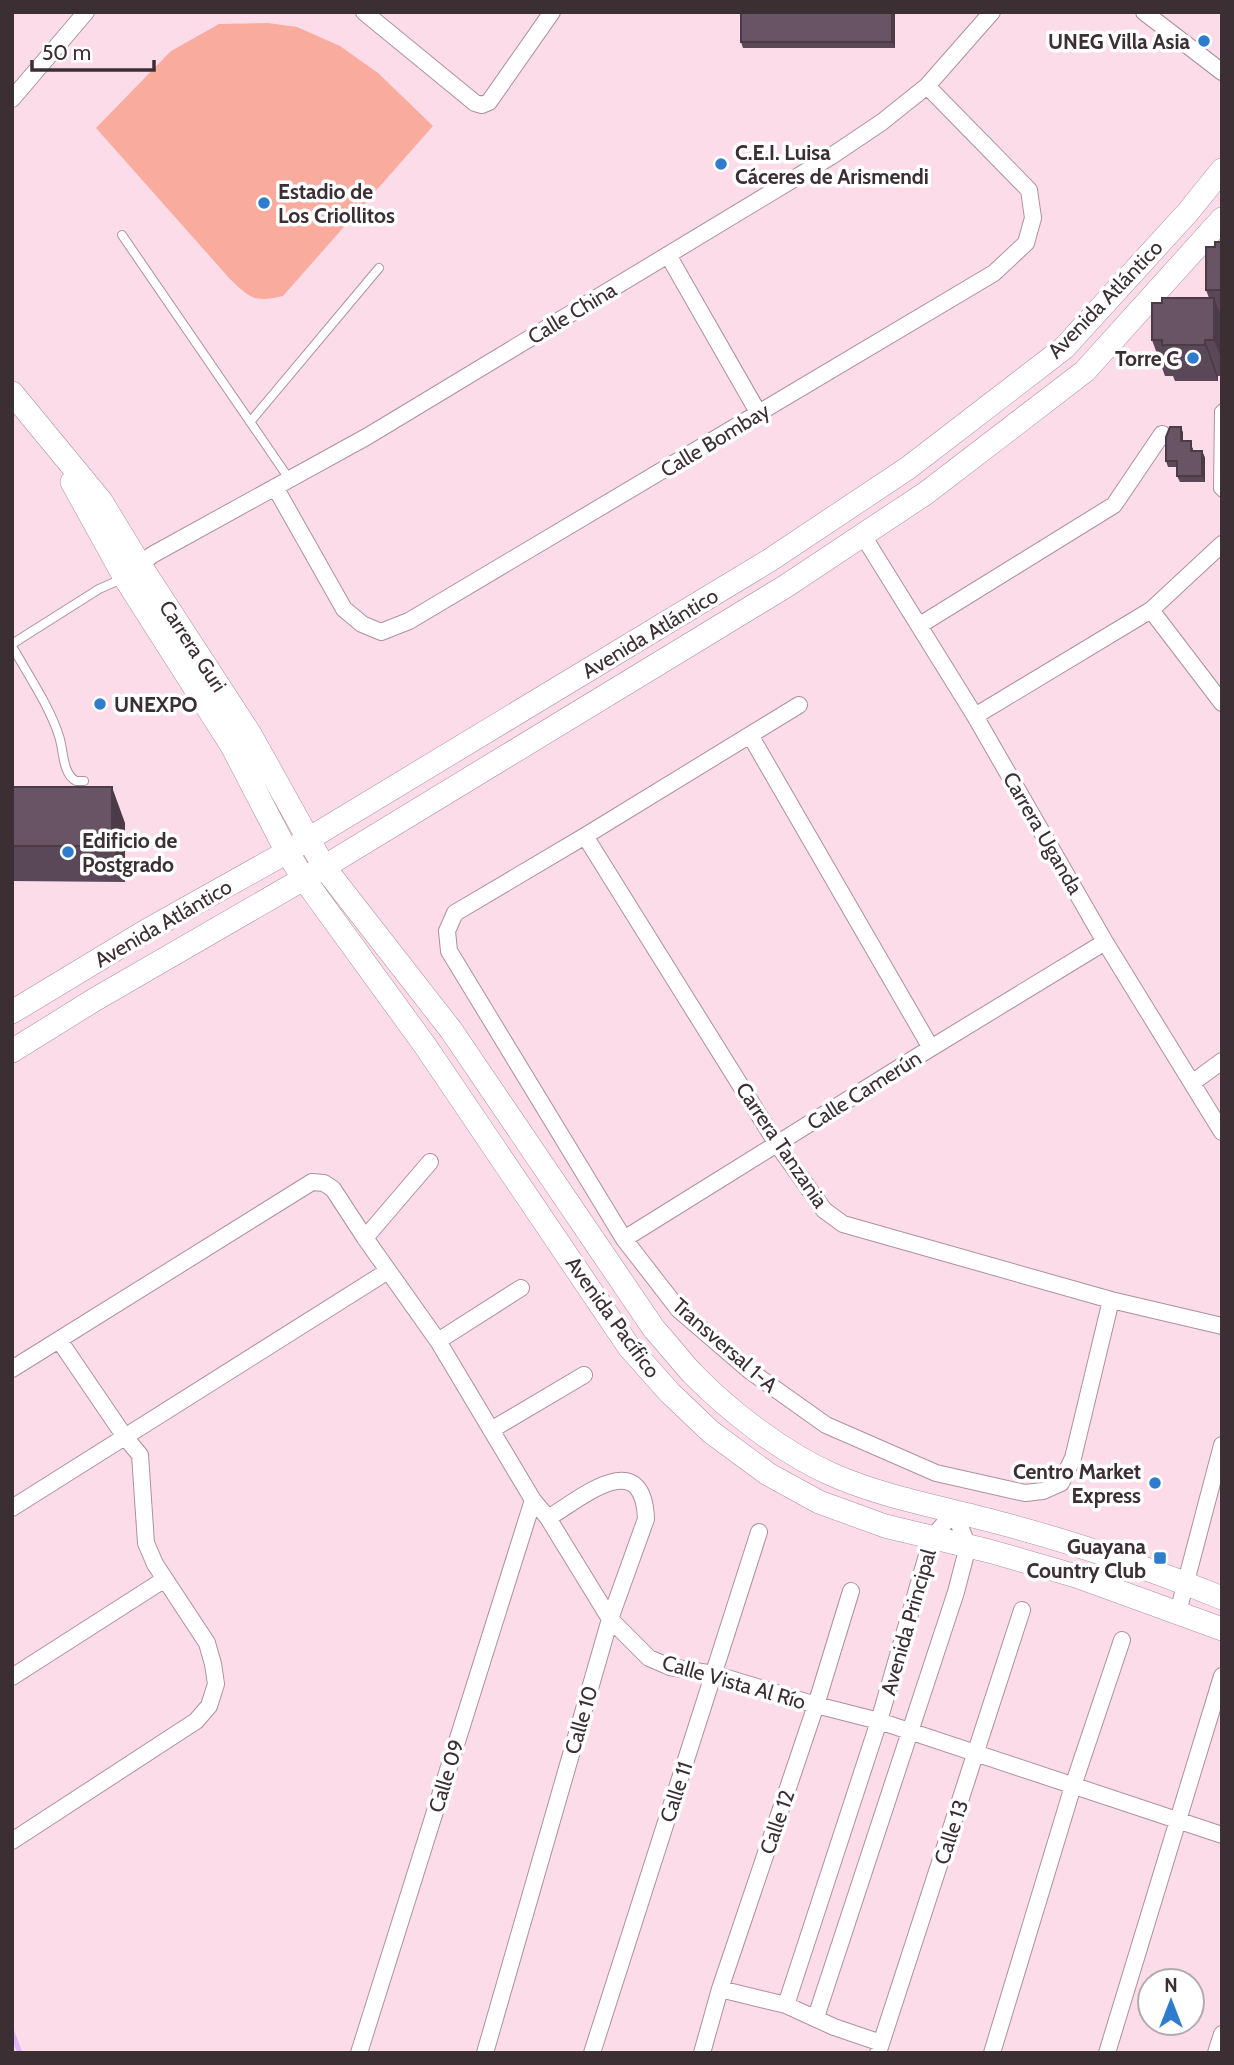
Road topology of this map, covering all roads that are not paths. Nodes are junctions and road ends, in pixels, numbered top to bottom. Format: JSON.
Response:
{"nodes":[{"id":1,"x":86,"y":12,"type":"edge"},
{"id":2,"x":364,"y":12,"type":"edge"},
{"id":3,"x":552,"y":12,"type":"edge"},
{"id":4,"x":992,"y":12,"type":"edge"},
{"id":5,"x":1144,"y":12,"type":"edge"},
{"id":6,"x":1222,"y":72,"type":"edge"},
{"id":7,"x":927,"y":86,"type":"junction"},
{"id":8,"x":12,"y":99,"type":"edge"},
{"id":9,"x":1222,"y":170,"type":"edge"},
{"id":10,"x":1222,"y":219,"type":"edge"},
{"id":11,"x":122,"y":235,"type":"dead end"},
{"id":12,"x":668,"y":255,"type":"junction"},
{"id":13,"x":379,"y":268,"type":"dead end"},
{"id":14,"x":12,"y":393,"type":"edge"},
{"id":15,"x":1222,"y":408,"type":"edge"},
{"id":16,"x":759,"y":414,"type":"junction"},
{"id":17,"x":250,"y":422,"type":"junction"},
{"id":18,"x":1162,"y":434,"type":"dead end"},
{"id":19,"x":1220,"y":468,"type":"edge"},
{"id":20,"x":283,"y":483,"type":"junction"},
{"id":21,"x":1222,"y":493,"type":"edge"},
{"id":22,"x":862,"y":534,"type":"junction"},
{"id":23,"x":1222,"y":544,"type":"edge"},
{"id":24,"x":132,"y":572,"type":"junction"},
{"id":25,"x":1151,"y":610,"type":"junction"},
{"id":26,"x":920,"y":625,"type":"junction"},
{"id":27,"x":12,"y":645,"type":"edge"},
{"id":28,"x":1222,"y":703,"type":"edge"},
{"id":29,"x":799,"y":705,"type":"dead end"},
{"id":30,"x":975,"y":716,"type":"junction"},
{"id":31,"x":750,"y":735,"type":"junction"},
{"id":32,"x":84,"y":781,"type":"dead end"},
{"id":33,"x":585,"y":836,"type":"junction"},
{"id":34,"x":308,"y":839,"type":"junction"},
{"id":35,"x":287,"y":852,"type":"junction"},
{"id":36,"x":324,"y":867,"type":"junction"},
{"id":37,"x":304,"y":879,"type":"junction"},
{"id":38,"x":1105,"y":942,"type":"junction"},
{"id":39,"x":12,"y":1012,"type":"edge"},
{"id":40,"x":931,"y":1048,"type":"junction"},
{"id":41,"x":12,"y":1051,"type":"edge"},
{"id":42,"x":1222,"y":1061,"type":"edge"},
{"id":43,"x":1192,"y":1083,"type":"junction"},
{"id":44,"x":493,"y":1091,"type":"junction"},
{"id":45,"x":473,"y":1116,"type":"junction"},
{"id":46,"x":1222,"y":1132,"type":"edge"},
{"id":47,"x":777,"y":1144,"type":"junction"},
{"id":48,"x":430,"y":1162,"type":"dead end"},
{"id":49,"x":365,"y":1238,"type":"junction"},
{"id":50,"x":624,"y":1239,"type":"junction"},
{"id":51,"x":388,"y":1271,"type":"junction"},
{"id":52,"x":521,"y":1288,"type":"dead end"},
{"id":53,"x":1111,"y":1300,"type":"junction"},
{"id":54,"x":1222,"y":1325,"type":"edge"},
{"id":55,"x":60,"y":1340,"type":"junction"},
{"id":56,"x":438,"y":1341,"type":"junction"},
{"id":57,"x":12,"y":1369,"type":"edge"},
{"id":58,"x":584,"y":1375,"type":"dead end"},
{"id":59,"x":491,"y":1430,"type":"junction"},
{"id":60,"x":125,"y":1437,"type":"junction"},
{"id":61,"x":1222,"y":1446,"type":"edge"},
{"id":62,"x":533,"y":1500,"type":"junction"},
{"id":63,"x":12,"y":1508,"type":"edge"},
{"id":64,"x":954,"y":1511,"type":"junction"},
{"id":65,"x":548,"y":1518,"type":"junction"},
{"id":66,"x":759,"y":1532,"type":"dead end"},
{"id":67,"x":932,"y":1538,"type":"junction"},
{"id":68,"x":968,"y":1546,"type":"junction"},
{"id":69,"x":165,"y":1579,"type":"junction"},
{"id":70,"x":1185,"y":1583,"type":"junction"},
{"id":71,"x":851,"y":1591,"type":"dead end"},
{"id":72,"x":1222,"y":1598,"type":"edge"},
{"id":73,"x":1022,"y":1610,"type":"dead end"},
{"id":74,"x":1178,"y":1612,"type":"junction"},
{"id":75,"x":610,"y":1619,"type":"junction"},
{"id":76,"x":1222,"y":1629,"type":"edge"},
{"id":77,"x":1122,"y":1640,"type":"dead end"},
{"id":78,"x":714,"y":1674,"type":"junction"},
{"id":79,"x":12,"y":1676,"type":"edge"},
{"id":80,"x":1222,"y":1676,"type":"edge"},
{"id":81,"x":816,"y":1705,"type":"junction"},
{"id":82,"x":878,"y":1721,"type":"junction"},
{"id":83,"x":911,"y":1733,"type":"junction"},
{"id":84,"x":976,"y":1755,"type":"junction"},
{"id":85,"x":1073,"y":1786,"type":"junction"},
{"id":86,"x":1178,"y":1821,"type":"junction"},
{"id":87,"x":1222,"y":1835,"type":"edge"},
{"id":88,"x":12,"y":1841,"type":"edge"},
{"id":89,"x":720,"y":1989,"type":"junction"},
{"id":90,"x":786,"y":2005,"type":"junction"},
{"id":91,"x":816,"y":2017,"type":"junction"},
{"id":92,"x":1222,"y":2034,"type":"edge"},
{"id":93,"x":879,"y":2048,"type":"edge"},
{"id":94,"x":359,"y":2053,"type":"edge"},
{"id":95,"x":485,"y":2053,"type":"edge"},
{"id":96,"x":592,"y":2053,"type":"edge"},
{"id":97,"x":702,"y":2053,"type":"edge"},
{"id":98,"x":992,"y":2053,"type":"edge"},
{"id":99,"x":1107,"y":2053,"type":"edge"},
{"id":100,"x":1216,"y":2053,"type":"edge"}],
"edges":[{"from":1,"to":8,"type":"street"},
{"from":2,"to":3,"type":"street"},
{"from":4,"to":7,"type":"street","name":"Calle China"},
{"from":5,"to":6,"type":"street"},
{"from":7,"to":12,"type":"street","name":"Calle China"},
{"from":7,"to":16,"type":"street","name":"Calle Bombay"},
{"from":9,"to":34,"type":"street","name":"Avenida Atlántico"},
{"from":10,"to":22,"type":"street","name":"Avenida Atlántico"},
{"from":11,"to":17,"type":"lane"},
{"from":12,"to":16,"type":"street"},
{"from":12,"to":20,"type":"street","name":"Calle China"},
{"from":13,"to":17,"type":"lane"},
{"from":14,"to":24,"type":"street","name":"Carrera Guri"},
{"from":15,"to":19,"type":"lane"},
{"from":16,"to":20,"type":"street","name":"Calle Bombay"},
{"from":17,"to":20,"type":"lane"},
{"from":18,"to":26,"type":"street"},
{"from":19,"to":21,"type":"lane"},
{"from":20,"to":24,"type":"street","name":"Calle China"},
{"from":22,"to":26,"type":"street","name":"Carrera Uganda"},
{"from":22,"to":36,"type":"street","name":"Avenida Atlántico"},
{"from":23,"to":25,"type":"street"},
{"from":24,"to":27,"type":"lane"},
{"from":24,"to":34,"type":"street","name":"Carrera Guri"},
{"from":24,"to":35,"type":"street","name":"Carrera Guri"},
{"from":25,"to":28,"type":"street"},
{"from":25,"to":30,"type":"street"},
{"from":26,"to":30,"type":"street","name":"Carrera Uganda"},
{"from":27,"to":32,"type":"lane"},
{"from":29,"to":31,"type":"street"},
{"from":30,"to":38,"type":"street","name":"Carrera Uganda"},
{"from":31,"to":33,"type":"street"},
{"from":31,"to":40,"type":"street"},
{"from":33,"to":47,"type":"street","name":"Carrera Tanzania"},
{"from":33,"to":50,"type":"street","name":"Transversal 1-A"},
{"from":34,"to":35,"type":"street","name":"Avenida Atlántico"},
{"from":34,"to":36,"type":"street","name":"Carrera Guri"},
{"from":35,"to":37,"type":"street","name":"Carrera Guri"},
{"from":35,"to":39,"type":"street","name":"Avenida Atlántico"},
{"from":36,"to":37,"type":"street","name":"Avenida Atlántico"},
{"from":36,"to":44,"type":"street","name":"Avenida Pacífico"},
{"from":37,"to":41,"type":"street","name":"Avenida Atlántico"},
{"from":37,"to":45,"type":"street","name":"Avenida Pacífico"},
{"from":38,"to":40,"type":"street","name":"Calle Camerún"},
{"from":38,"to":43,"type":"street","name":"Carrera Uganda"},
{"from":40,"to":47,"type":"street","name":"Calle Camerún"},
{"from":42,"to":43,"type":"street"},
{"from":43,"to":46,"type":"street","name":"Carrera Uganda"},
{"from":44,"to":45,"type":"street"},
{"from":44,"to":64,"type":"street","name":"Avenida Pacífico"},
{"from":45,"to":67,"type":"street","name":"Avenida Pacífico"},
{"from":47,"to":50,"type":"street","name":"Calle Camerún"},
{"from":47,"to":53,"type":"street","name":"Carrera Tanzania"},
{"from":48,"to":49,"type":"street"},
{"from":49,"to":51,"type":"street","name":"Calle Vista Al Río"},
{"from":49,"to":55,"type":"street","name":"Calle Vista Al Río"},
{"from":50,"to":53,"type":"street","name":"Transversal 1-A"},
{"from":51,"to":56,"type":"street","name":"Calle Vista Al Río"},
{"from":51,"to":60,"type":"street"},
{"from":52,"to":56,"type":"street"},
{"from":53,"to":54,"type":"street","name":"Carrera Tanzania"},
{"from":55,"to":57,"type":"street"},
{"from":55,"to":60,"type":"street"},
{"from":56,"to":59,"type":"street","name":"Calle Vista Al Río"},
{"from":58,"to":59,"type":"street"},
{"from":59,"to":62,"type":"street","name":"Calle Vista Al Río"},
{"from":60,"to":63,"type":"street"},
{"from":60,"to":69,"type":"street"},
{"from":61,"to":70,"type":"street"},
{"from":62,"to":65,"type":"street","name":"Calle Vista Al Río"},
{"from":62,"to":94,"type":"street","name":"Calle 09"},
{"from":64,"to":67,"type":"street","name":"Avenida Principal"},
{"from":64,"to":68,"type":"street","name":"Avenida Principal"},
{"from":64,"to":70,"type":"street","name":"Avenida Pacífico"},
{"from":65,"to":75,"type":"street","name":"Calle Vista Al Río"},
{"from":65,"to":75,"type":"street","name":"Calle 10"},
{"from":66,"to":78,"type":"street","name":"Calle 11"},
{"from":67,"to":68,"type":"street","name":"Avenida Pacífico"},
{"from":67,"to":82,"type":"street","name":"Avenida Principal"},
{"from":68,"to":74,"type":"street","name":"Avenida Pacífico"},
{"from":68,"to":83,"type":"street","name":"Avenida Principal"},
{"from":69,"to":79,"type":"street"},
{"from":69,"to":88,"type":"street"},
{"from":70,"to":72,"type":"street","name":"Avenida Pacífico"},
{"from":70,"to":74,"type":"street"},
{"from":71,"to":81,"type":"street","name":"Calle 12"},
{"from":73,"to":84,"type":"street","name":"Calle 13"},
{"from":74,"to":76,"type":"street","name":"Avenida Pacífico"},
{"from":75,"to":78,"type":"street","name":"Calle Vista Al Río"},
{"from":75,"to":95,"type":"street","name":"Calle 10"},
{"from":77,"to":85,"type":"street"},
{"from":78,"to":81,"type":"street","name":"Calle Vista Al Río"},
{"from":78,"to":96,"type":"street","name":"Calle 11"},
{"from":80,"to":86,"type":"street"},
{"from":81,"to":82,"type":"street","name":"Calle Vista Al Río"},
{"from":81,"to":89,"type":"street","name":"Calle 12"},
{"from":82,"to":83,"type":"street","name":"Calle Vista Al Río"},
{"from":82,"to":90,"type":"street","name":"Avenida Principal"},
{"from":83,"to":84,"type":"street","name":"Calle Vista Al Río"},
{"from":83,"to":91,"type":"street","name":"Avenida Principal"},
{"from":84,"to":85,"type":"street","name":"Calle Vista Al Río"},
{"from":84,"to":93,"type":"street","name":"Calle 13"},
{"from":85,"to":86,"type":"street","name":"Calle Vista Al Río"},
{"from":85,"to":98,"type":"street"},
{"from":86,"to":87,"type":"street","name":"Calle Vista Al Río"},
{"from":86,"to":99,"type":"street"},
{"from":89,"to":90,"type":"street"},
{"from":89,"to":97,"type":"street","name":"Calle 12"},
{"from":90,"to":91,"type":"street"},
{"from":91,"to":93,"type":"street"},
{"from":92,"to":100,"type":"street"}]}
